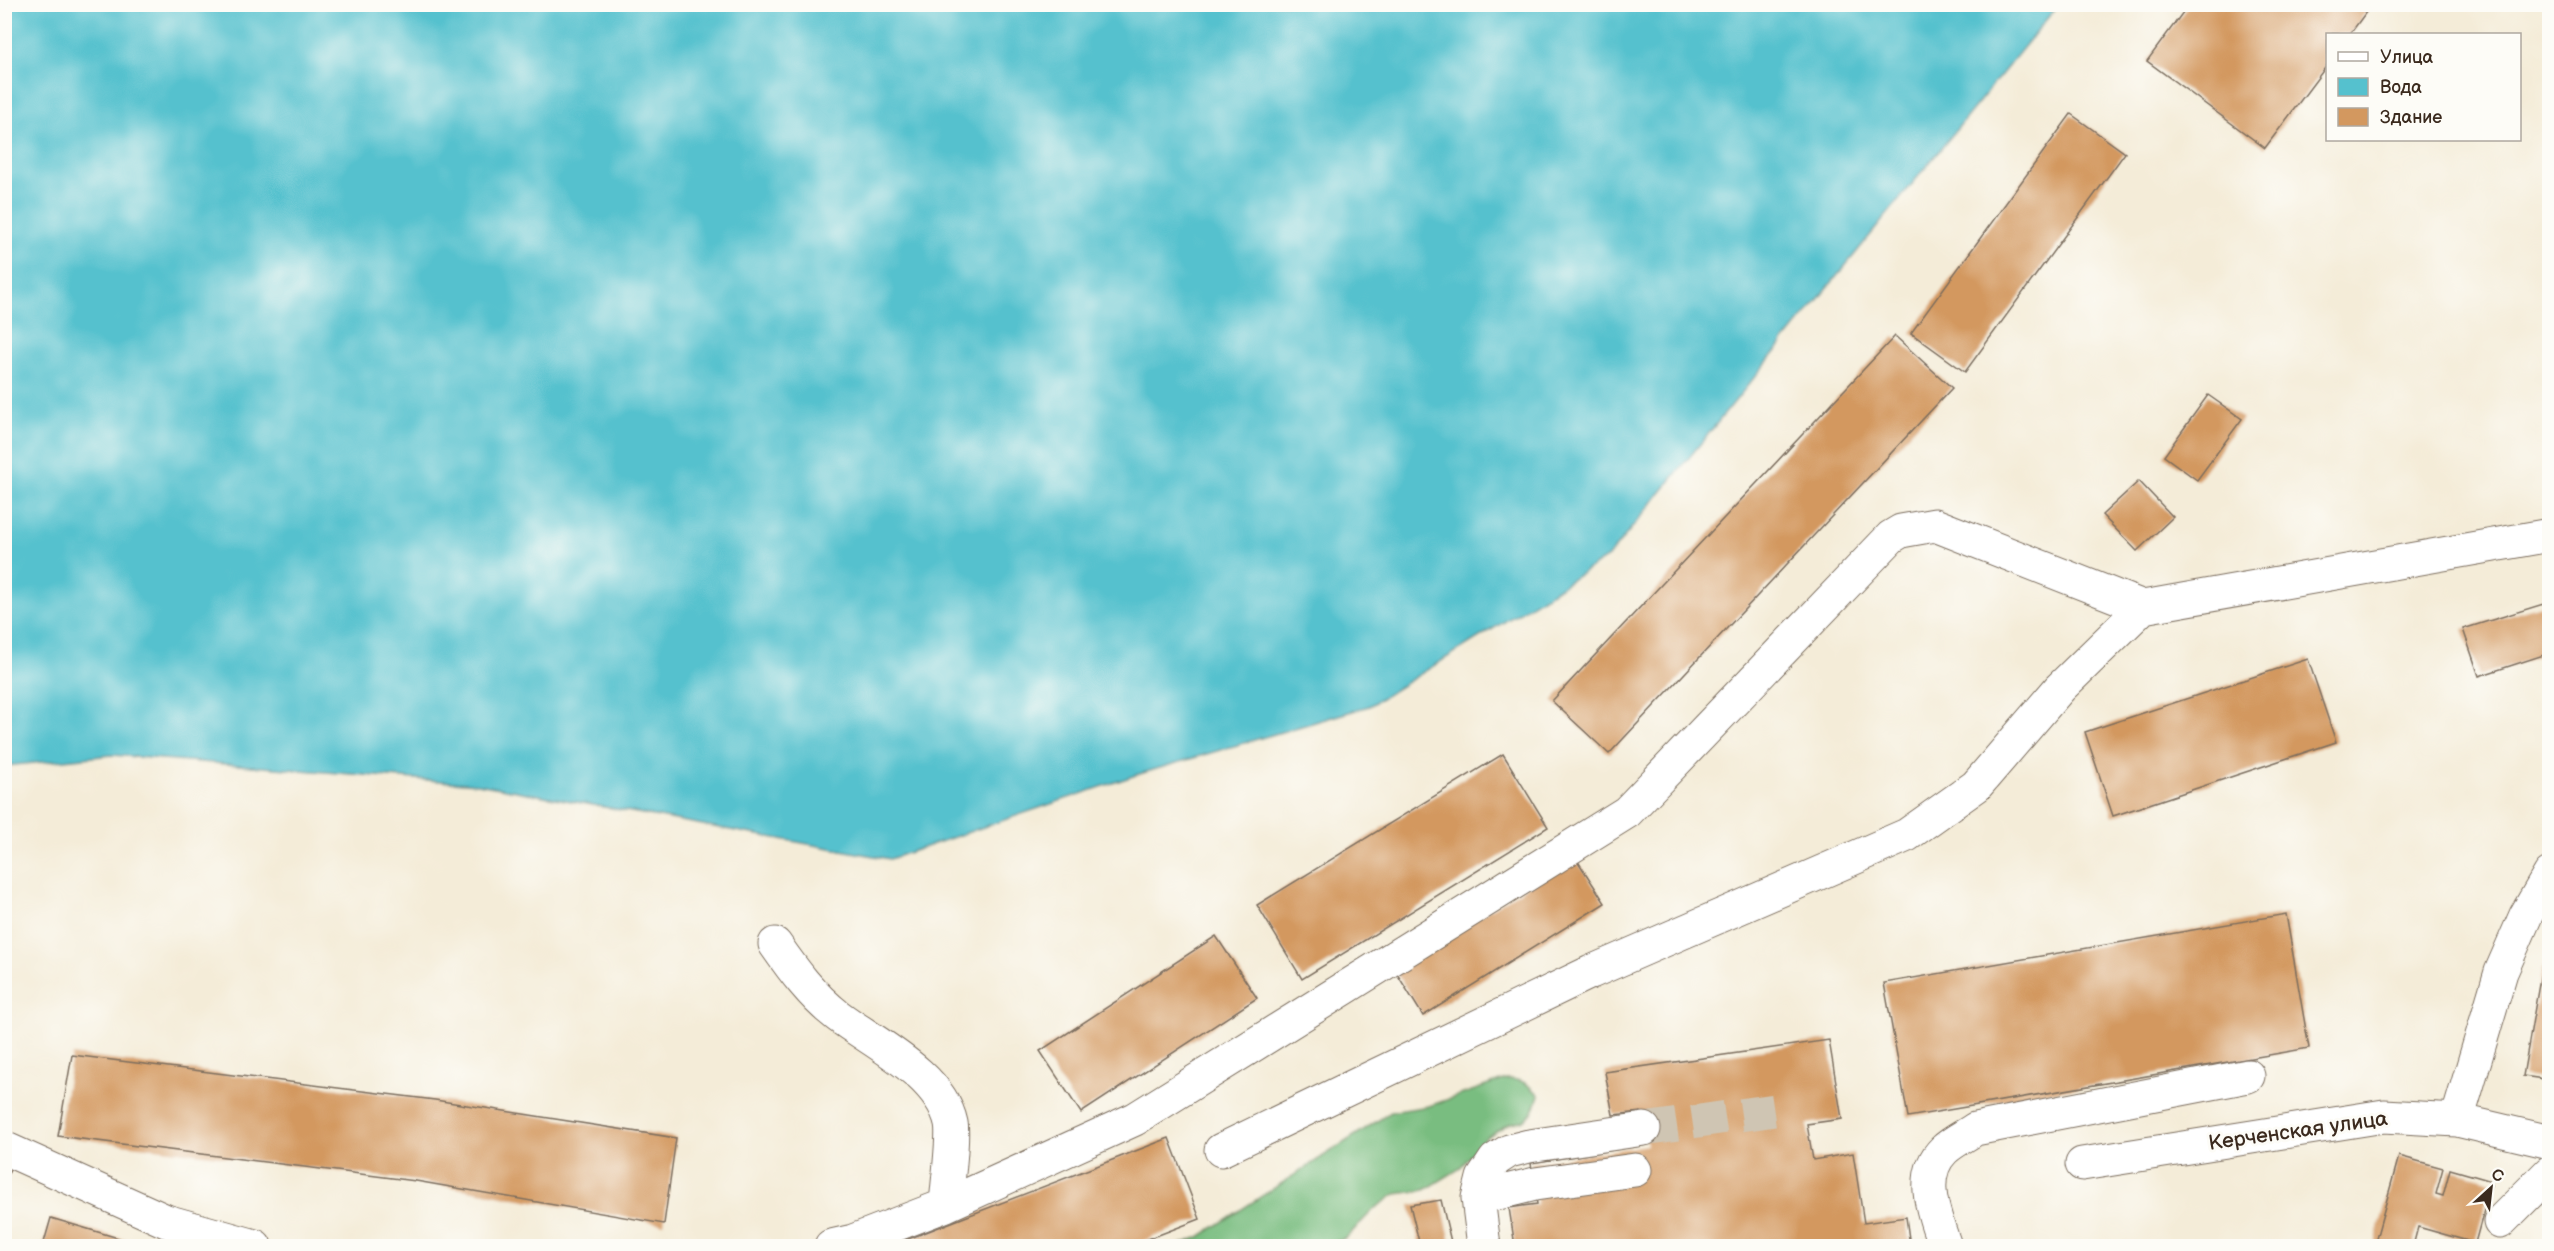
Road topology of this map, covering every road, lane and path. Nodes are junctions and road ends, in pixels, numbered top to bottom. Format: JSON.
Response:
{"nodes":[{"id":1,"x":2550,"y":535,"type":"edge"},
{"id":2,"x":2143,"y":607,"type":"junction"},
{"id":3,"x":2550,"y":874,"type":"edge"},
{"id":4,"x":2538,"y":917,"type":"edge"},
{"id":5,"x":775,"y":944,"type":"dead end"},
{"id":6,"x":2248,"y":1076,"type":"dead end"},
{"id":7,"x":2457,"y":1120,"type":"junction"},
{"id":8,"x":1644,"y":1129,"type":"tunnel mouth"},
{"id":9,"x":2550,"y":1142,"type":"edge"},
{"id":10,"x":4,"y":1148,"type":"edge"},
{"id":11,"x":1221,"y":1150,"type":"dead end"},
{"id":12,"x":2082,"y":1164,"type":"dead end"},
{"id":13,"x":1635,"y":1170,"type":"dead end"},
{"id":14,"x":2550,"y":1172,"type":"edge"},
{"id":15,"x":1478,"y":1198,"type":"junction"},
{"id":16,"x":946,"y":1205,"type":"junction"},
{"id":17,"x":2500,"y":1222,"type":"dead end"},
{"id":18,"x":255,"y":1246,"type":"edge"},
{"id":19,"x":831,"y":1246,"type":"edge"},
{"id":20,"x":1484,"y":1246,"type":"edge"},
{"id":21,"x":1945,"y":1246,"type":"edge"}],
"edges":[{"from":1,"to":2,"type":"lane"},
{"from":2,"to":11,"type":"lane"},
{"from":2,"to":16,"type":"lane"},
{"from":3,"to":4,"type":"lane"},
{"from":4,"to":7,"type":"lane"},
{"from":5,"to":16,"type":"lane"},
{"from":6,"to":21,"type":"lane"},
{"from":7,"to":9,"type":"lane","name":"Керченская улица"},
{"from":7,"to":12,"type":"lane","name":"Керченская улица"},
{"from":8,"to":15,"type":"lane"},
{"from":10,"to":18,"type":"lane"},
{"from":13,"to":15,"type":"lane"},
{"from":14,"to":17,"type":"lane"},
{"from":15,"to":20,"type":"lane"},
{"from":16,"to":19,"type":"lane"}]}
